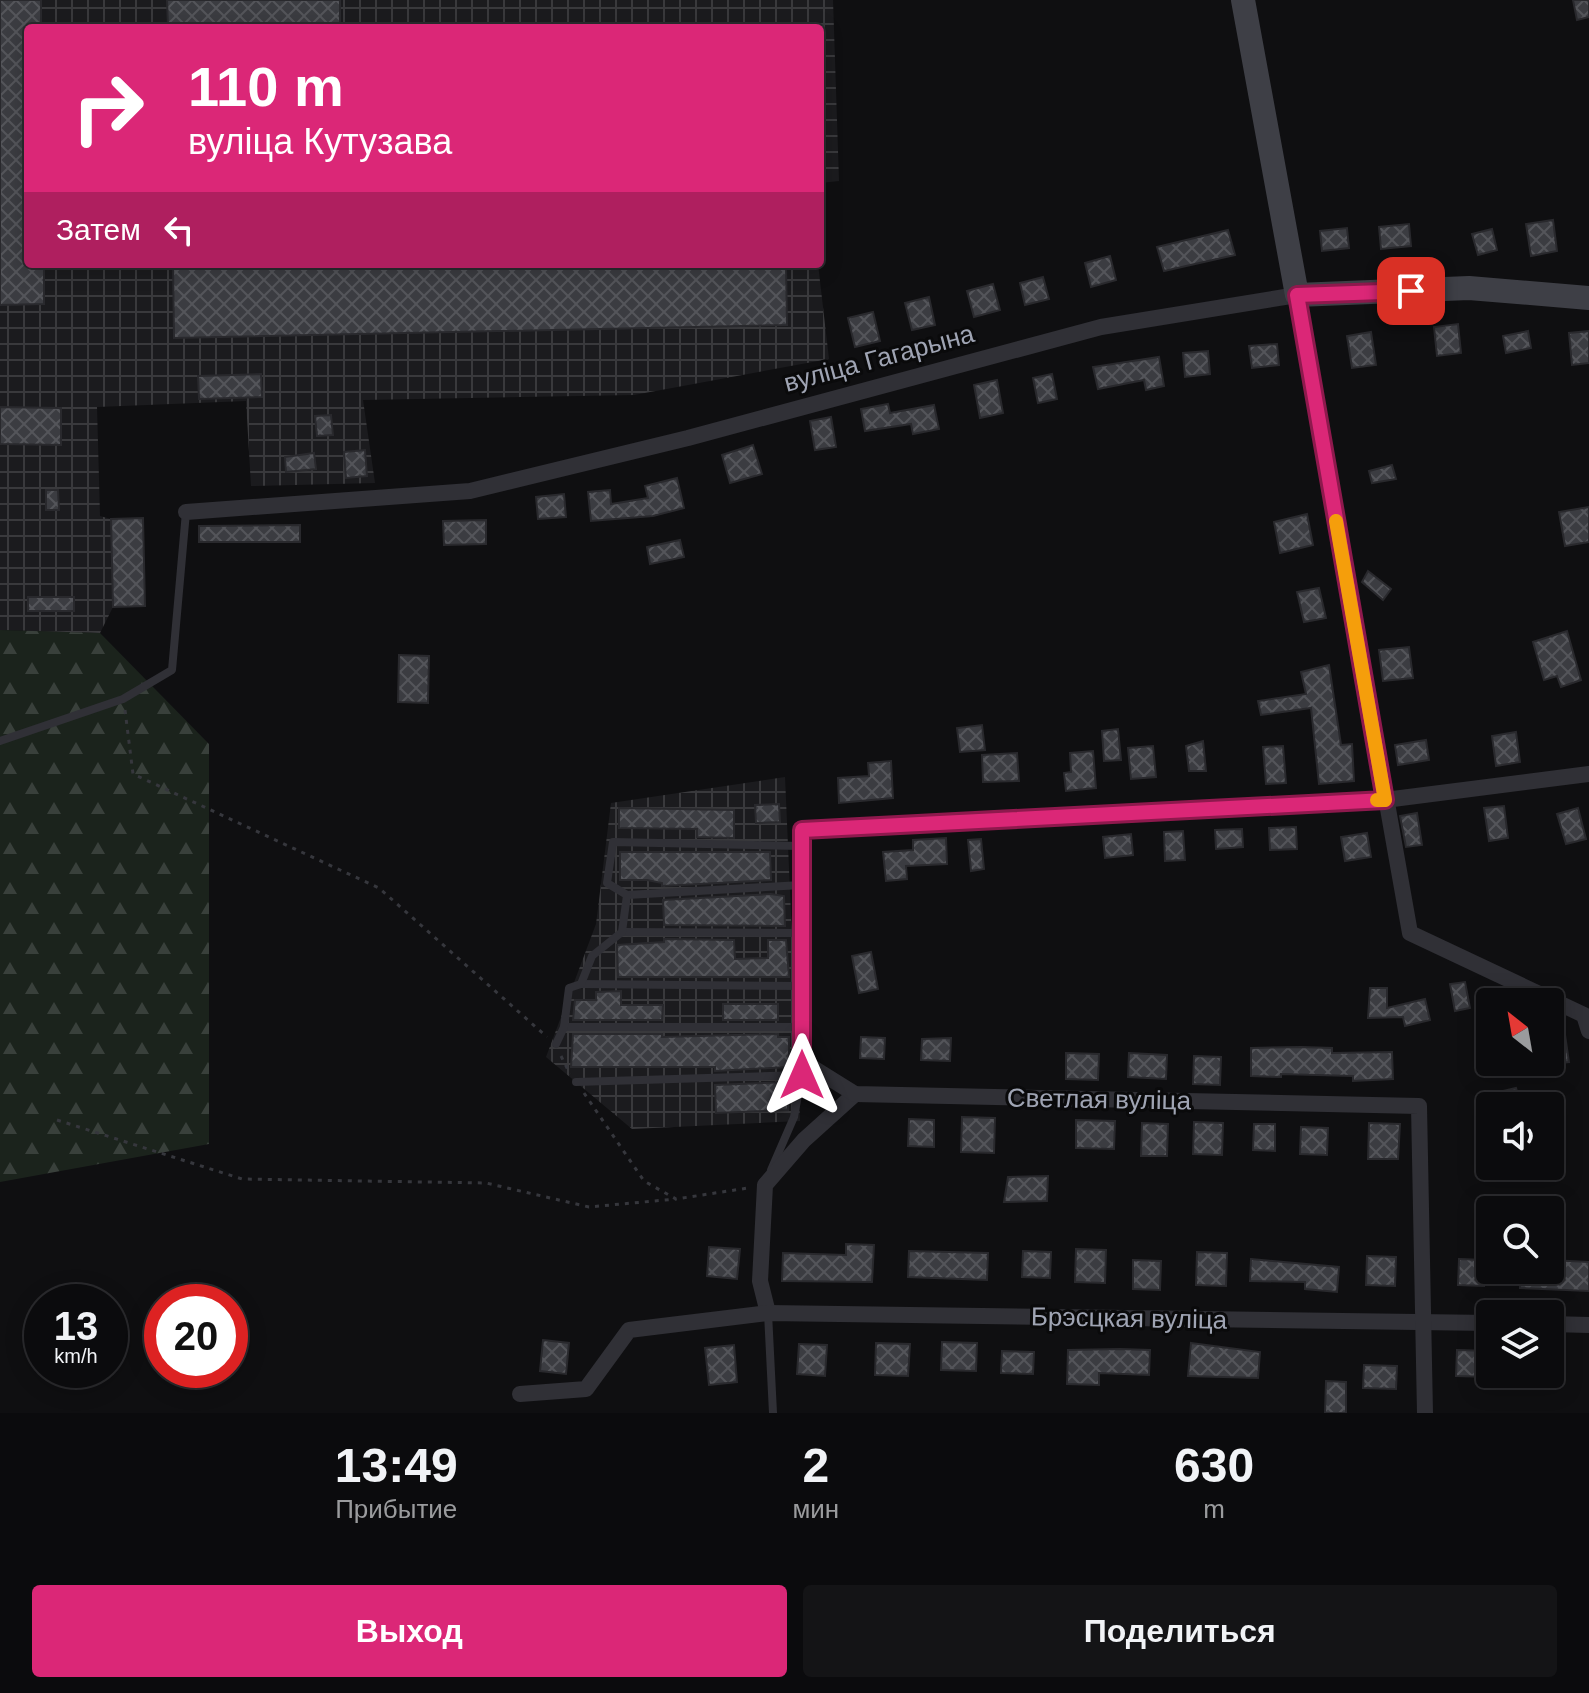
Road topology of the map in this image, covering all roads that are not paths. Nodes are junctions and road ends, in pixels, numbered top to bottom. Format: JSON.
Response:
{"nodes":[{"id":1,"x":1243,"y":0,"type":"edge"},
{"id":2,"x":1297,"y":295,"type":"junction"},
{"id":3,"x":1589,"y":298,"type":"edge"},
{"id":4,"x":186,"y":512,"type":"joint"},
{"id":5,"x":0,"y":741,"type":"edge"},
{"id":6,"x":1589,"y":774,"type":"edge"},
{"id":7,"x":1385,"y":800,"type":"junction"},
{"id":8,"x":802,"y":838,"type":"junction"},
{"id":9,"x":802,"y":885,"type":"junction"},
{"id":10,"x":627,"y":895,"type":"junction"},
{"id":11,"x":622,"y":932,"type":"junction"},
{"id":12,"x":802,"y":933,"type":"junction"},
{"id":13,"x":581,"y":984,"type":"junction"},
{"id":14,"x":802,"y":986,"type":"junction"},
{"id":15,"x":564,"y":1027,"type":"junction"},
{"id":16,"x":802,"y":1027,"type":"junction"},
{"id":17,"x":1589,"y":1031,"type":"edge"},
{"id":18,"x":556,"y":1044,"type":"road end"},
{"id":19,"x":802,"y":1068,"type":"junction"},
{"id":20,"x":576,"y":1082,"type":"road end"},
{"id":21,"x":855,"y":1094,"type":"junction"},
{"id":22,"x":765,"y":1185,"type":"junction"},
{"id":23,"x":768,"y":1313,"type":"junction"},
{"id":24,"x":1425,"y":1323,"type":"junction"},
{"id":25,"x":1476,"y":1323,"type":"edge"},
{"id":26,"x":1564,"y":1324,"type":"edge"},
{"id":27,"x":1589,"y":1325,"type":"edge"},
{"id":28,"x":520,"y":1394,"type":"dead end"},
{"id":29,"x":773,"y":1413,"type":"edge"},
{"id":30,"x":1425,"y":1413,"type":"edge"}],
"edges":[{"from":1,"to":2,"type":"street"},
{"from":2,"to":3,"type":"street","name":"вуліца Гагарына"},
{"from":2,"to":4,"type":"street","name":"вуліца Гагарына"},
{"from":2,"to":7,"type":"street"},
{"from":4,"to":5,"type":"lane"},
{"from":6,"to":7,"type":"street"},
{"from":7,"to":8,"type":"street"},
{"from":7,"to":17,"type":"street"},
{"from":8,"to":9,"type":"street"},
{"from":8,"to":10,"type":"lane"},
{"from":9,"to":10,"type":"lane"},
{"from":9,"to":12,"type":"street"},
{"from":10,"to":11,"type":"lane"},
{"from":11,"to":12,"type":"lane"},
{"from":11,"to":13,"type":"lane"},
{"from":12,"to":14,"type":"street"},
{"from":13,"to":14,"type":"lane"},
{"from":13,"to":15,"type":"lane"},
{"from":14,"to":16,"type":"street"},
{"from":15,"to":16,"type":"lane"},
{"from":15,"to":18,"type":"lane"},
{"from":16,"to":19,"type":"street"},
{"from":19,"to":20,"type":"lane"},
{"from":19,"to":21,"type":"street"},
{"from":19,"to":22,"type":"lane"},
{"from":21,"to":22,"type":"street"},
{"from":21,"to":24,"type":"street","name":"Светлая вуліца"},
{"from":22,"to":23,"type":"street"},
{"from":23,"to":24,"type":"street","name":"Брэсцкая вуліца"},
{"from":23,"to":28,"type":"street","name":"Брэсцкая вуліца"},
{"from":23,"to":29,"type":"lane"},
{"from":24,"to":25,"type":"street","name":"Брэсцкая вуліца"},
{"from":24,"to":30,"type":"street"},
{"from":26,"to":27,"type":"street"}]}
